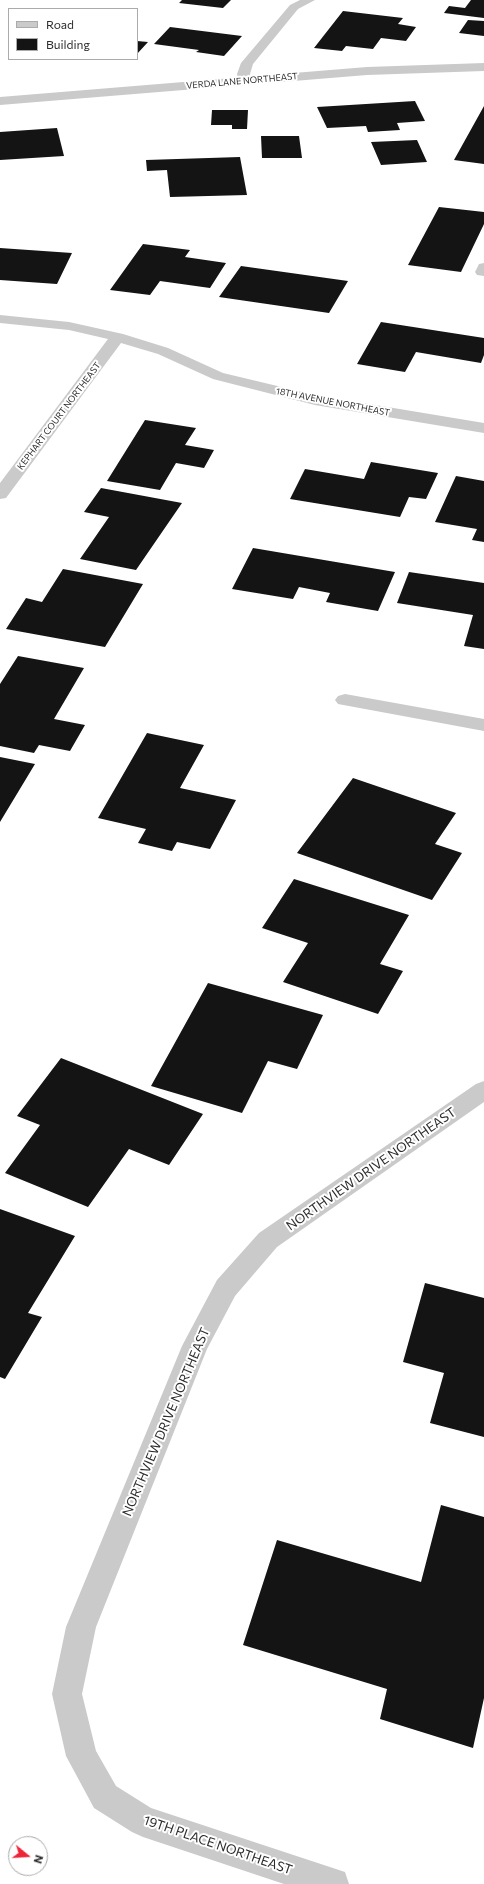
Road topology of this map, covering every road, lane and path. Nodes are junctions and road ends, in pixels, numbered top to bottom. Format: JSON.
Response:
{"nodes":[{"id":1,"x":309,"y":0,"type":"edge"},
{"id":2,"x":484,"y":67,"type":"edge"},
{"id":3,"x":242,"y":81,"type":"junction"},
{"id":4,"x":0,"y":101,"type":"edge"},
{"id":5,"x":0,"y":319,"type":"edge"},
{"id":6,"x":118,"y":337,"type":"junction"},
{"id":7,"x":484,"y":428,"type":"edge"},
{"id":8,"x":0,"y":494,"type":"edge"},
{"id":9,"x":345,"y":700,"type":"dead end"},
{"id":10,"x":484,"y":725,"type":"edge"},
{"id":11,"x":484,"y":1090,"type":"edge"},
{"id":12,"x":82,"y":1756,"type":"joint"},
{"id":13,"x":333,"y":1884,"type":"edge"}],
"edges":[{"from":1,"to":3,"type":"street"},
{"from":2,"to":3,"type":"street","name":"VERDA LANE NORTHEAST"},
{"from":3,"to":4,"type":"street","name":"VERDA LANE NORTHEAST"},
{"from":5,"to":6,"type":"street","name":"18TH AVENUE NORTHEAST"},
{"from":6,"to":7,"type":"street","name":"18TH AVENUE NORTHEAST"},
{"from":6,"to":8,"type":"street","name":"KEPHART COURT NORTHEAST"},
{"from":9,"to":10,"type":"street"},
{"from":11,"to":12,"type":"street","name":"NORTHVIEW DRIVE NORTHEAST"},
{"from":12,"to":13,"type":"street","name":"19TH PLACE NORTHEAST"}]}
